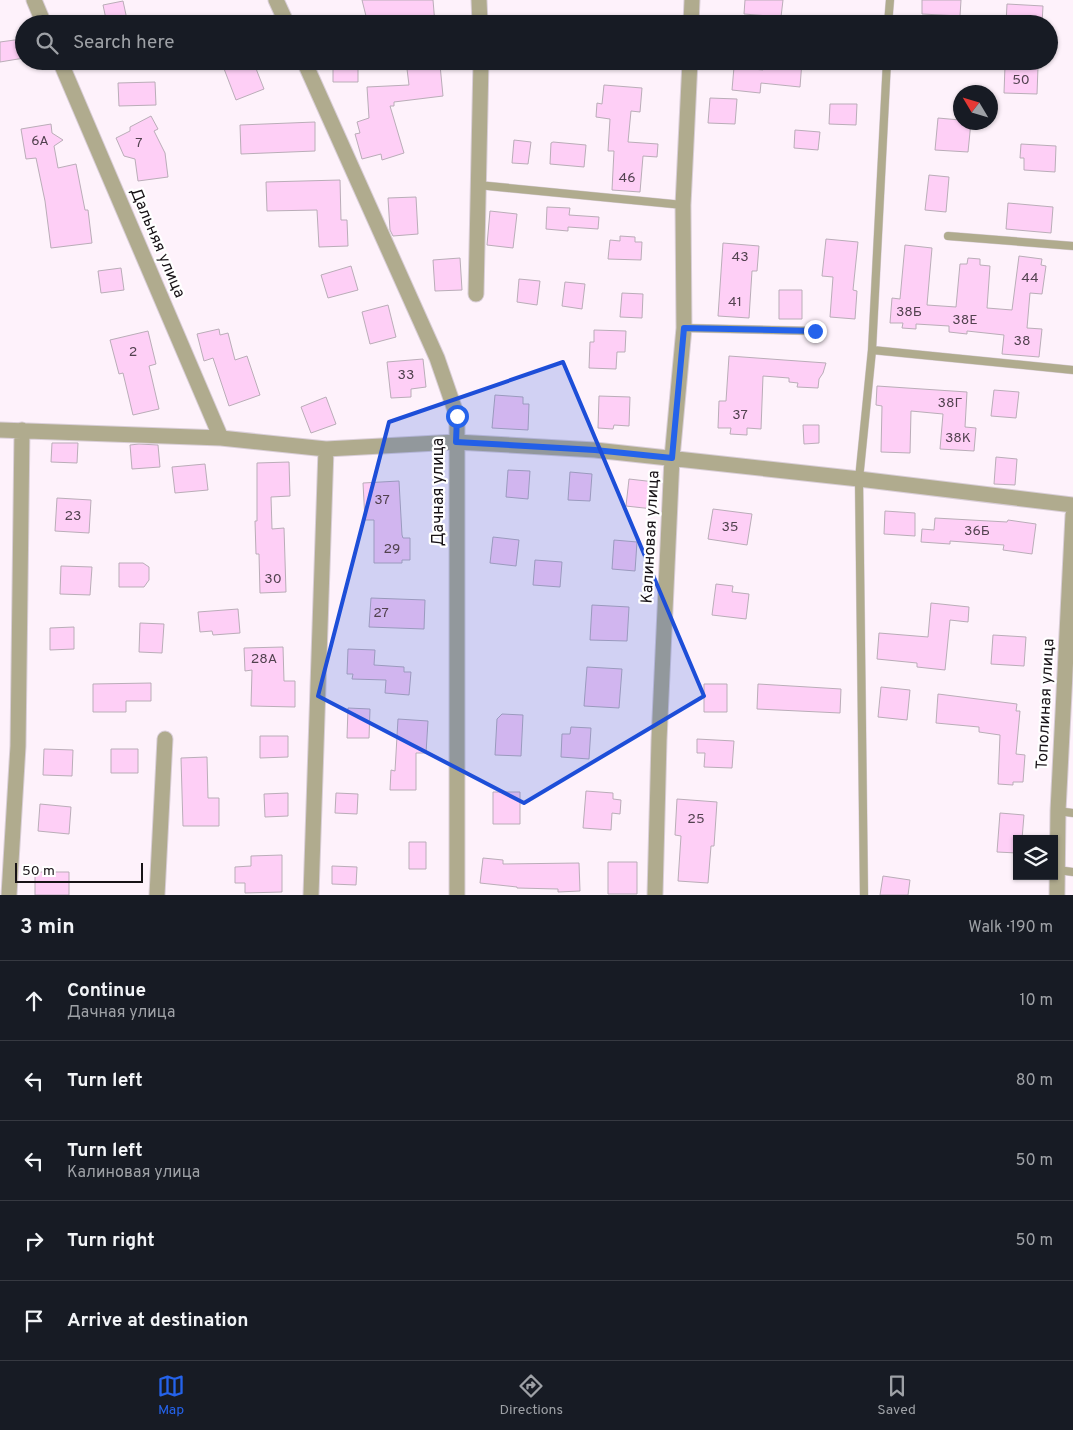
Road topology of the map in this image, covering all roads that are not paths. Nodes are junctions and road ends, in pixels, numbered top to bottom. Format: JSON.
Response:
{"nodes":[{"id":1,"x":34,"y":0,"type":"edge"},
{"id":2,"x":276,"y":0,"type":"edge"},
{"id":3,"x":479,"y":0,"type":"edge"},
{"id":4,"x":692,"y":0,"type":"edge"},
{"id":5,"x":890,"y":0,"type":"edge"},
{"id":6,"x":40,"y":15,"type":"edge"},
{"id":7,"x":283,"y":15,"type":"edge"},
{"id":8,"x":480,"y":15,"type":"edge"},
{"id":9,"x":691,"y":15,"type":"edge"},
{"id":10,"x":889,"y":15,"type":"edge"},
{"id":11,"x":64,"y":70,"type":"edge"},
{"id":12,"x":308,"y":70,"type":"edge"},
{"id":13,"x":481,"y":70,"type":"edge"},
{"id":14,"x":690,"y":70,"type":"edge"},
{"id":15,"x":886,"y":70,"type":"edge"},
{"id":16,"x":478,"y":185,"type":"junction"},
{"id":17,"x":683,"y":206,"type":"junction"},
{"id":18,"x":948,"y":236,"type":"dead end"},
{"id":19,"x":1073,"y":246,"type":"edge"},
{"id":20,"x":476,"y":294,"type":"dead end"},
{"id":21,"x":684,"y":328,"type":"junction"},
{"id":22,"x":815,"y":331,"type":"dead end"},
{"id":23,"x":872,"y":350,"type":"junction"},
{"id":24,"x":1073,"y":370,"type":"edge"},
{"id":25,"x":0,"y":430,"type":"edge"},
{"id":26,"x":22,"y":430,"type":"junction"},
{"id":27,"x":221,"y":438,"type":"junction"},
{"id":28,"x":456,"y":442,"type":"junction"},
{"id":29,"x":326,"y":449,"type":"junction"},
{"id":30,"x":672,"y":458,"type":"junction"},
{"id":31,"x":859,"y":479,"type":"junction"},
{"id":32,"x":1073,"y":505,"type":"edge"},
{"id":33,"x":1073,"y":515,"type":"edge"},
{"id":34,"x":1068,"y":705,"type":"edge"},
{"id":35,"x":164,"y":739,"type":"dead end"},
{"id":36,"x":1066,"y":812,"type":"edge"},
{"id":37,"x":1066,"y":871,"type":"edge"},
{"id":38,"x":9,"y":895,"type":"edge"},
{"id":39,"x":157,"y":895,"type":"edge"},
{"id":40,"x":311,"y":895,"type":"edge"},
{"id":41,"x":457,"y":895,"type":"edge"},
{"id":42,"x":655,"y":895,"type":"edge"},
{"id":43,"x":864,"y":895,"type":"edge"},
{"id":44,"x":1057,"y":895,"type":"edge"}],
"edges":[{"from":1,"to":6,"type":"street"},
{"from":2,"to":7,"type":"street"},
{"from":3,"to":8,"type":"street"},
{"from":4,"to":9,"type":"street"},
{"from":5,"to":10,"type":"lane"},
{"from":11,"to":27,"type":"street","name":"Дальняя улица"},
{"from":12,"to":28,"type":"street","name":"Дачная улица"},
{"from":13,"to":16,"type":"street"},
{"from":14,"to":17,"type":"street","name":"Калиновая улица"},
{"from":15,"to":23,"type":"lane"},
{"from":16,"to":17,"type":"lane"},
{"from":16,"to":20,"type":"street"},
{"from":17,"to":21,"type":"street","name":"Калиновая улица"},
{"from":18,"to":19,"type":"lane"},
{"from":21,"to":22,"type":"lane"},
{"from":21,"to":30,"type":"street","name":"Калиновая улица"},
{"from":23,"to":24,"type":"lane"},
{"from":23,"to":31,"type":"lane"},
{"from":25,"to":26,"type":"street"},
{"from":26,"to":27,"type":"street"},
{"from":26,"to":38,"type":"street"},
{"from":27,"to":29,"type":"street"},
{"from":28,"to":29,"type":"street"},
{"from":28,"to":30,"type":"street"},
{"from":28,"to":41,"type":"street","name":"Дачная улица"},
{"from":29,"to":40,"type":"street"},
{"from":30,"to":31,"type":"street"},
{"from":30,"to":42,"type":"street","name":"Калиновая улица"},
{"from":31,"to":32,"type":"street"},
{"from":31,"to":43,"type":"lane"},
{"from":33,"to":34,"type":"street","name":"Тополиная улица"},
{"from":34,"to":36,"type":"street","name":"Тополиная улица"},
{"from":35,"to":39,"type":"street"},
{"from":36,"to":37,"type":"street","name":"Тополиная улица"},
{"from":37,"to":44,"type":"street","name":"Тополиная улица"}]}
